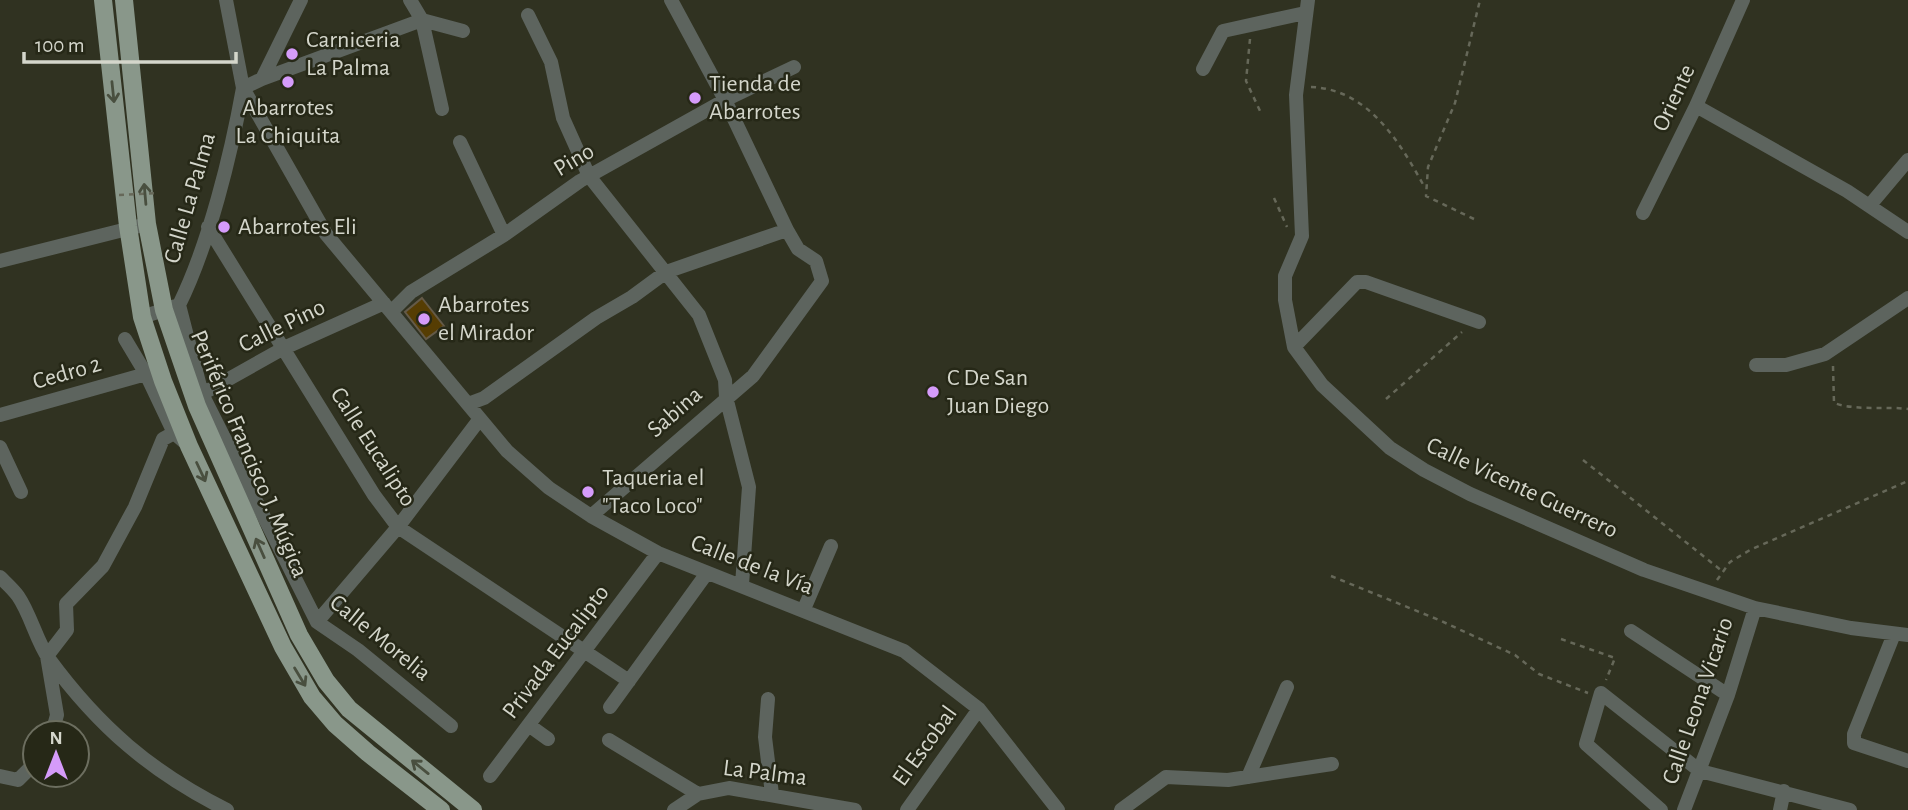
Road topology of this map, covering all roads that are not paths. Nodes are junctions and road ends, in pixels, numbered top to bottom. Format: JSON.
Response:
{"nodes":[{"id":1,"x":103,"y":0,"type":"edge"},
{"id":2,"x":124,"y":0,"type":"edge"},
{"id":3,"x":226,"y":0,"type":"edge"},
{"id":4,"x":301,"y":0,"type":"edge"},
{"id":5,"x":410,"y":0,"type":"edge"},
{"id":6,"x":671,"y":0,"type":"edge"},
{"id":7,"x":1743,"y":0,"type":"edge"},
{"id":8,"x":1307,"y":6,"type":"edge"},
{"id":9,"x":528,"y":15,"type":"dead end"},
{"id":10,"x":422,"y":20,"type":"junction"},
{"id":11,"x":463,"y":31,"type":"dead end"},
{"id":12,"x":794,"y":67,"type":"dead end"},
{"id":13,"x":1203,"y":69,"type":"dead end"},
{"id":14,"x":262,"y":79,"type":"junction"},
{"id":15,"x":243,"y":88,"type":"junction"},
{"id":16,"x":725,"y":100,"type":"junction"},
{"id":17,"x":1696,"y":106,"type":"junction"},
{"id":18,"x":442,"y":108,"type":"dead end"},
{"id":19,"x":460,"y":142,"type":"dead end"},
{"id":20,"x":1908,"y":160,"type":"edge"},
{"id":21,"x":589,"y":176,"type":"junction"},
{"id":22,"x":1871,"y":205,"type":"junction"},
{"id":23,"x":1643,"y":213,"type":"dead end"},
{"id":24,"x":147,"y":224,"type":"junction"},
{"id":25,"x":128,"y":226,"type":"junction"},
{"id":26,"x":208,"y":227,"type":"junction"},
{"id":27,"x":787,"y":230,"type":"junction"},
{"id":28,"x":1908,"y":232,"type":"edge"},
{"id":29,"x":503,"y":235,"type":"junction"},
{"id":30,"x":0,"y":261,"type":"edge"},
{"id":31,"x":666,"y":272,"type":"junction"},
{"id":32,"x":1908,"y":298,"type":"edge"},
{"id":33,"x":172,"y":307,"type":"junction"},
{"id":34,"x":387,"y":307,"type":"junction"},
{"id":35,"x":142,"y":317,"type":"junction"},
{"id":36,"x":1476,"y":321,"type":"road end"},
{"id":37,"x":125,"y":339,"type":"dead end"},
{"id":38,"x":1294,"y":347,"type":"junction"},
{"id":39,"x":284,"y":348,"type":"junction"},
{"id":40,"x":1756,"y":365,"type":"dead end"},
{"id":41,"x":146,"y":374,"type":"junction"},
{"id":42,"x":202,"y":394,"type":"junction"},
{"id":43,"x":726,"y":397,"type":"junction"},
{"id":44,"x":468,"y":404,"type":"junction"},
{"id":45,"x":0,"y":415,"type":"edge"},
{"id":46,"x":479,"y":420,"type":"junction"},
{"id":47,"x":174,"y":433,"type":"junction"},
{"id":48,"x":189,"y":446,"type":"junction"},
{"id":49,"x":0,"y":447,"type":"edge"},
{"id":50,"x":21,"y":492,"type":"dead end"},
{"id":51,"x":591,"y":516,"type":"junction"},
{"id":52,"x":398,"y":527,"type":"junction"},
{"id":53,"x":831,"y":546,"type":"dead end"},
{"id":54,"x":657,"y":553,"type":"junction"},
{"id":55,"x":707,"y":573,"type":"junction"},
{"id":56,"x":0,"y":576,"type":"edge"},
{"id":57,"x":298,"y":581,"type":"junction"},
{"id":58,"x":742,"y":585,"type":"junction"},
{"id":59,"x":278,"y":589,"type":"junction"},
{"id":60,"x":1755,"y":608,"type":"junction"},
{"id":61,"x":804,"y":609,"type":"junction"},
{"id":62,"x":317,"y":622,"type":"junction"},
{"id":63,"x":1631,"y":631,"type":"dead end"},
{"id":64,"x":1901,"y":634,"type":"edge"},
{"id":65,"x":585,"y":652,"type":"junction"},
{"id":66,"x":47,"y":656,"type":"junction"},
{"id":67,"x":629,"y":681,"type":"junction"},
{"id":68,"x":1287,"y":687,"type":"dead end"},
{"id":69,"x":1728,"y":695,"type":"junction"},
{"id":70,"x":768,"y":699,"type":"dead end"},
{"id":71,"x":610,"y":707,"type":"dead end"},
{"id":72,"x":979,"y":709,"type":"junction"},
{"id":73,"x":56,"y":719,"type":"edge"},
{"id":74,"x":452,"y":726,"type":"dead end"},
{"id":75,"x":530,"y":726,"type":"junction"},
{"id":76,"x":548,"y":739,"type":"dead end"},
{"id":77,"x":609,"y":740,"type":"dead end"},
{"id":78,"x":1908,"y":761,"type":"edge"},
{"id":79,"x":1332,"y":764,"type":"dead end"},
{"id":80,"x":1700,"y":771,"type":"junction"},
{"id":81,"x":0,"y":776,"type":"edge"},
{"id":82,"x":21,"y":776,"type":"edge"},
{"id":83,"x":490,"y":776,"type":"dead end"},
{"id":84,"x":1248,"y":777,"type":"junction"},
{"id":85,"x":1784,"y":791,"type":"junction"},
{"id":86,"x":698,"y":794,"type":"junction"},
{"id":87,"x":772,"y":794,"type":"junction"},
{"id":88,"x":227,"y":810,"type":"edge"},
{"id":89,"x":441,"y":810,"type":"edge"},
{"id":90,"x":473,"y":810,"type":"edge"},
{"id":91,"x":674,"y":810,"type":"edge"},
{"id":92,"x":855,"y":810,"type":"edge"},
{"id":93,"x":907,"y":810,"type":"edge"},
{"id":94,"x":1058,"y":810,"type":"edge"},
{"id":95,"x":1121,"y":810,"type":"edge"},
{"id":96,"x":1661,"y":810,"type":"edge"},
{"id":97,"x":1684,"y":810,"type":"edge"},
{"id":98,"x":1780,"y":810,"type":"edge"},
{"id":99,"x":1850,"y":810,"type":"edge"}],
"edges":[{"from":1,"to":25,"type":"main road","name":"Periférico Francisco J. Múgica","one_way":true},
{"from":24,"to":2,"type":"main road","name":"Periférico Francisco J. Múgica","one_way":true},
{"from":3,"to":15,"type":"street","name":"Calle de la Vía"},
{"from":4,"to":14,"type":"street"},
{"from":5,"to":10,"type":"street"},
{"from":6,"to":16,"type":"street"},
{"from":7,"to":17,"type":"street","name":"Oriente"},
{"from":8,"to":13,"type":"street"},
{"from":8,"to":38,"type":"street","name":"Calle Vicente Guerrero"},
{"from":9,"to":21,"type":"street"},
{"from":10,"to":11,"type":"street"},
{"from":10,"to":14,"type":"street"},
{"from":10,"to":18,"type":"street"},
{"from":12,"to":16,"type":"street","name":"Pino"},
{"from":14,"to":15,"type":"street"},
{"from":15,"to":26,"type":"street","name":"Calle La Palma"},
{"from":15,"to":34,"type":"street","name":"Calle de la Vía"},
{"from":16,"to":21,"type":"street","name":"Pino"},
{"from":16,"to":27,"type":"street"},
{"from":17,"to":22,"type":"street"},
{"from":17,"to":23,"type":"street","name":"Oriente"},
{"from":19,"to":29,"type":"street"},
{"from":20,"to":22,"type":"street"},
{"from":21,"to":29,"type":"street","name":"Pino"},
{"from":21,"to":31,"type":"street"},
{"from":22,"to":28,"type":"street"},
{"from":24,"to":25,"type":"street"},
{"from":24,"to":33,"type":"main road","name":"Periférico Francisco J. Múgica"},
{"from":25,"to":30,"type":"street"},
{"from":25,"to":35,"type":"main road","name":"Periférico Francisco J. Múgica"},
{"from":26,"to":33,"type":"street","name":"Calle La Palma"},
{"from":26,"to":39,"type":"street","name":"Calle Eucalipto"},
{"from":27,"to":31,"type":"street"},
{"from":27,"to":43,"type":"street","name":"Sabina"},
{"from":29,"to":34,"type":"street","name":"Pino"},
{"from":31,"to":43,"type":"street"},
{"from":31,"to":44,"type":"street"},
{"from":32,"to":40,"type":"street"},
{"from":33,"to":35,"type":"street"},
{"from":33,"to":42,"type":"street","name":"Calle Morelia"},
{"from":59,"to":33,"type":"main road","name":"Periférico Francisco J. Múgica","one_way":true},
{"from":34,"to":39,"type":"street","name":"Calle Pino"},
{"from":34,"to":44,"type":"street","name":"Calle de la Vía"},
{"from":35,"to":48,"type":"main road","name":"Periférico Francisco J. Múgica"},
{"from":36,"to":38,"type":"street"},
{"from":37,"to":41,"type":"street","name":"Cedro 2"},
{"from":38,"to":60,"type":"street","name":"Calle Vicente Guerrero"},
{"from":39,"to":42,"type":"street","name":"Calle Pino"},
{"from":39,"to":52,"type":"street","name":"Calle Eucalipto"},
{"from":41,"to":45,"type":"street","name":"Cedro 2"},
{"from":41,"to":47,"type":"street","name":"Cedro 2"},
{"from":42,"to":57,"type":"street","name":"Calle Morelia"},
{"from":43,"to":51,"type":"street","name":"Sabina"},
{"from":43,"to":58,"type":"street"},
{"from":44,"to":46,"type":"street","name":"Calle de la Vía"},
{"from":46,"to":51,"type":"street","name":"Calle de la Vía"},
{"from":46,"to":52,"type":"street"},
{"from":47,"to":48,"type":"street"},
{"from":47,"to":66,"type":"street"},
{"from":48,"to":89,"type":"main road","name":"Periférico Francisco J. Múgica","one_way":true},
{"from":49,"to":50,"type":"street"},
{"from":51,"to":54,"type":"street","name":"Calle de la Vía"},
{"from":52,"to":62,"type":"street"},
{"from":52,"to":65,"type":"street","name":"Calle Eucalipto"},
{"from":53,"to":61,"type":"street"},
{"from":54,"to":55,"type":"street","name":"Calle de la Vía"},
{"from":54,"to":65,"type":"street","name":"Privada Eucalipto"},
{"from":55,"to":58,"type":"street","name":"Calle de la Vía"},
{"from":55,"to":67,"type":"street"},
{"from":56,"to":66,"type":"street"},
{"from":57,"to":59,"type":"street"},
{"from":57,"to":62,"type":"street","name":"Calle Morelia"},
{"from":58,"to":61,"type":"street","name":"Calle de la Vía"},
{"from":90,"to":59,"type":"main road","name":"Periférico Francisco J. Múgica","one_way":true},
{"from":60,"to":64,"type":"street","name":"Calle Vicente Guerrero"},
{"from":60,"to":69,"type":"street","name":"Calle Leona Vicario"},
{"from":61,"to":72,"type":"street","name":"Calle de la Vía"},
{"from":62,"to":74,"type":"street","name":"Calle Morelia"},
{"from":63,"to":69,"type":"street"},
{"from":64,"to":78,"type":"street"},
{"from":65,"to":67,"type":"street","name":"Calle Eucalipto"},
{"from":65,"to":75,"type":"street","name":"Privada Eucalipto"},
{"from":66,"to":73,"type":"street"},
{"from":66,"to":88,"type":"street"},
{"from":67,"to":71,"type":"street"},
{"from":68,"to":84,"type":"street"},
{"from":69,"to":80,"type":"street","name":"Calle Leona Vicario"},
{"from":70,"to":87,"type":"street"},
{"from":72,"to":93,"type":"street","name":"El Escobal"},
{"from":72,"to":94,"type":"street","name":"Calle de la Vía"},
{"from":75,"to":76,"type":"street"},
{"from":75,"to":83,"type":"street","name":"Privada Eucalipto"},
{"from":77,"to":86,"type":"street"},
{"from":79,"to":84,"type":"street"},
{"from":80,"to":85,"type":"street"},
{"from":80,"to":96,"type":"street"},
{"from":80,"to":97,"type":"street","name":"Calle Leona Vicario"},
{"from":81,"to":82,"type":"street"},
{"from":84,"to":95,"type":"street"},
{"from":85,"to":98,"type":"street"},
{"from":85,"to":99,"type":"street"},
{"from":86,"to":87,"type":"street","name":"La Palma"},
{"from":86,"to":91,"type":"street","name":"La Palma"},
{"from":87,"to":92,"type":"street","name":"La Palma"}]}
